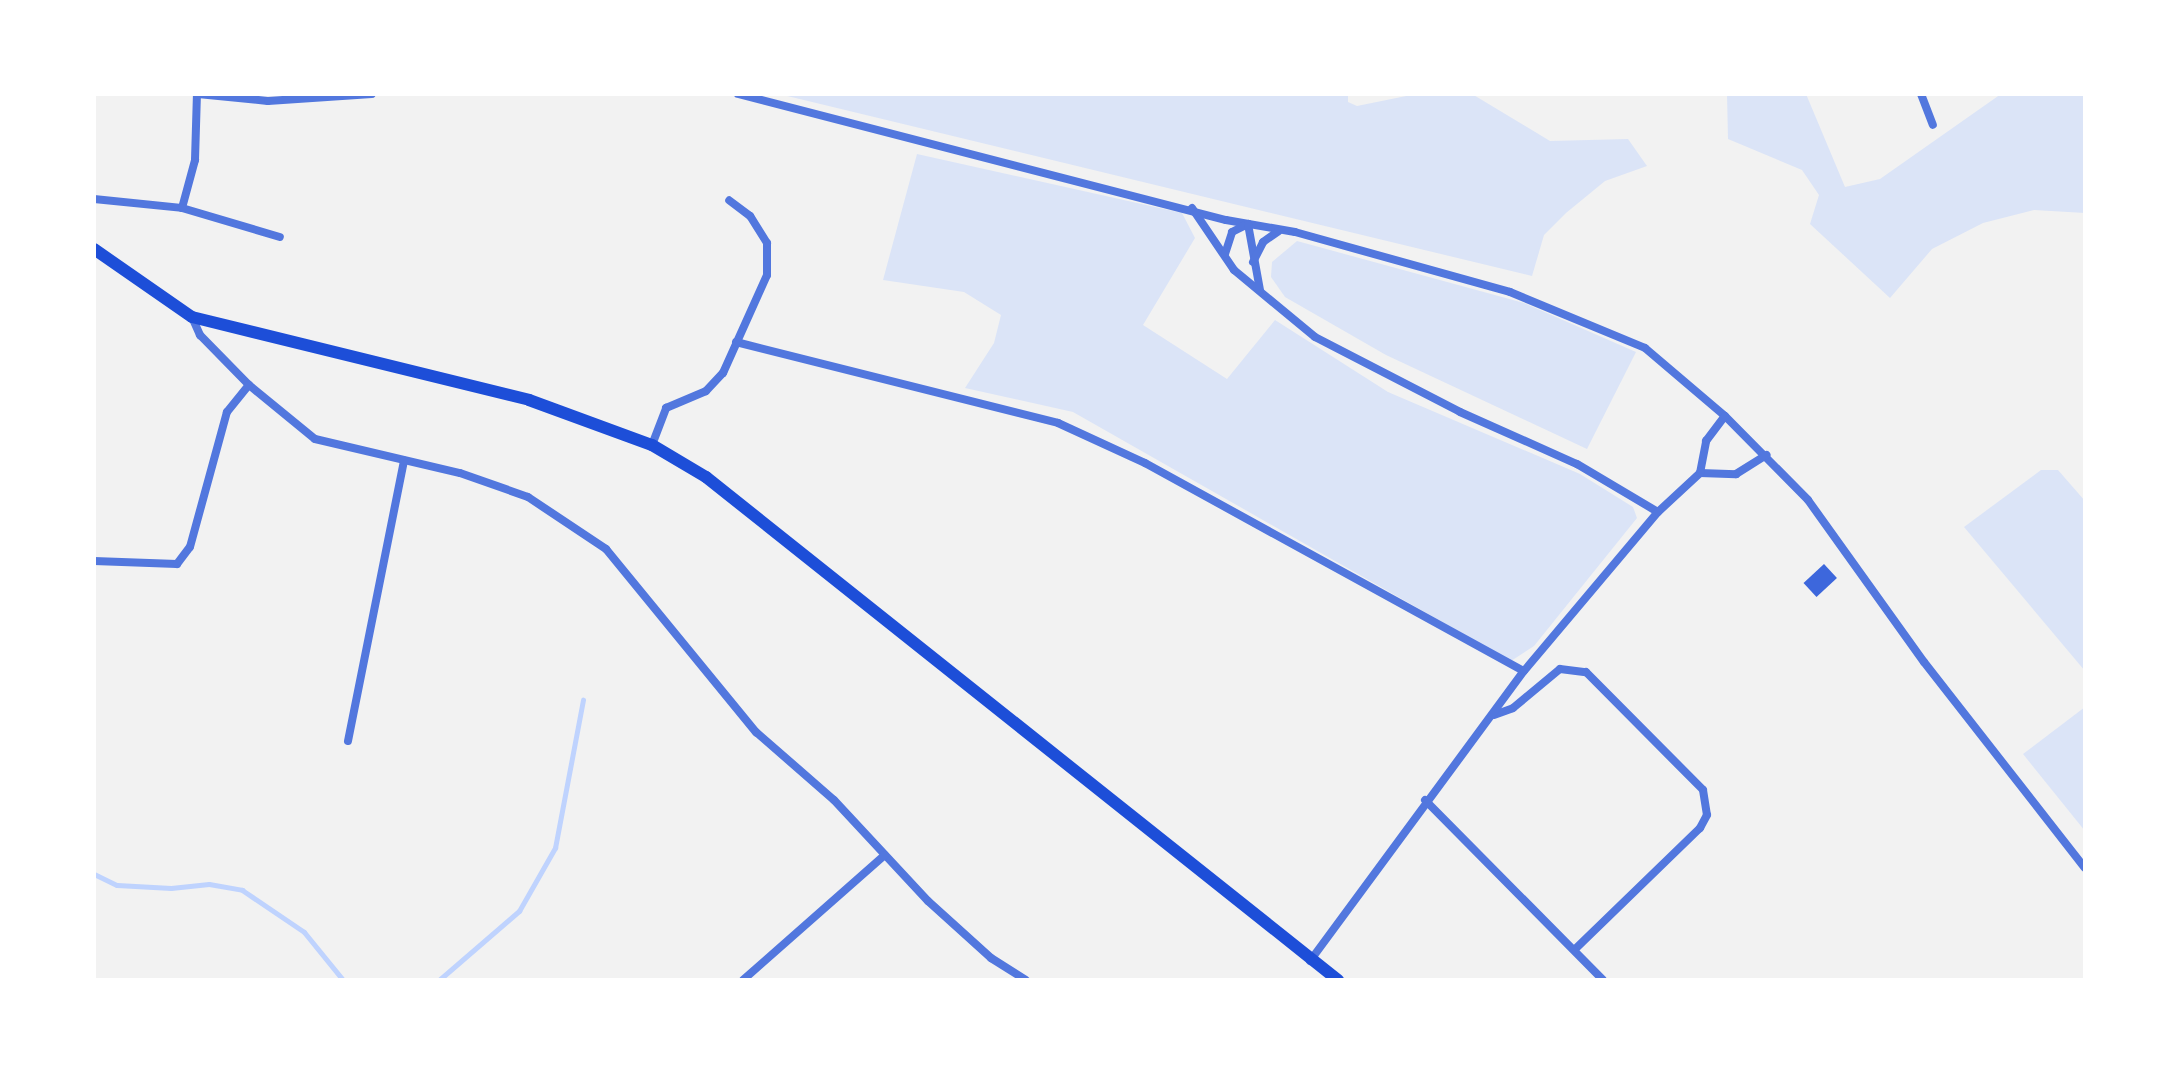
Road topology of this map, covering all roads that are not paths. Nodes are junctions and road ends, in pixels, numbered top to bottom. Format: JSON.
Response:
{"nodes":[{"id":1,"x":198,"y":94,"type":"edge"},
{"id":2,"x":372,"y":94,"type":"edge"},
{"id":3,"x":738,"y":94,"type":"edge"},
{"id":4,"x":1921,"y":94,"type":"edge"},
{"id":5,"x":1933,"y":125,"type":"dead end"},
{"id":6,"x":94,"y":199,"type":"edge"},
{"id":7,"x":729,"y":200,"type":"dead end"},
{"id":8,"x":182,"y":208,"type":"junction"},
{"id":9,"x":1192,"y":208,"type":"junction"},
{"id":10,"x":1248,"y":224,"type":"junction"},
{"id":11,"x":1282,"y":230,"type":"junction"},
{"id":12,"x":280,"y":237,"type":"dead end"},
{"id":13,"x":94,"y":249,"type":"edge"},
{"id":14,"x":1225,"y":254,"type":"junction"},
{"id":15,"x":1253,"y":263,"type":"junction"},
{"id":16,"x":1261,"y":291,"type":"junction"},
{"id":17,"x":192,"y":317,"type":"junction"},
{"id":18,"x":736,"y":342,"type":"junction"},
{"id":19,"x":249,"y":385,"type":"junction"},
{"id":20,"x":1725,"y":416,"type":"junction"},
{"id":21,"x":652,"y":445,"type":"junction"},
{"id":22,"x":1767,"y":455,"type":"junction"},
{"id":23,"x":404,"y":461,"type":"junction"},
{"id":24,"x":1700,"y":473,"type":"junction"},
{"id":25,"x":1658,"y":512,"type":"junction"},
{"id":26,"x":94,"y":561,"type":"edge"},
{"id":27,"x":1524,"y":671,"type":"junction"},
{"id":28,"x":1493,"y":715,"type":"junction"},
{"id":29,"x":348,"y":741,"type":"dead end"},
{"id":30,"x":1425,"y":800,"type":"junction"},
{"id":31,"x":885,"y":855,"type":"junction"},
{"id":32,"x":2085,"y":868,"type":"edge"},
{"id":33,"x":1574,"y":950,"type":"junction"},
{"id":34,"x":1310,"y":961,"type":"junction"},
{"id":35,"x":743,"y":980,"type":"edge"},
{"id":36,"x":1026,"y":980,"type":"edge"},
{"id":37,"x":1338,"y":980,"type":"edge"},
{"id":38,"x":1603,"y":980,"type":"edge"}],
"edges":[{"from":1,"to":2,"type":"street"},
{"from":1,"to":8,"type":"street"},
{"from":3,"to":9,"type":"street"},
{"from":4,"to":5,"type":"street"},
{"from":6,"to":8,"type":"street"},
{"from":7,"to":18,"type":"street"},
{"from":8,"to":12,"type":"street"},
{"from":9,"to":10,"type":"street"},
{"from":9,"to":14,"type":"street"},
{"from":10,"to":11,"type":"street"},
{"from":10,"to":14,"type":"street"},
{"from":10,"to":15,"type":"street"},
{"from":11,"to":15,"type":"street"},
{"from":11,"to":20,"type":"street"},
{"from":13,"to":17,"type":"main road"},
{"from":14,"to":16,"type":"street"},
{"from":15,"to":16,"type":"street"},
{"from":16,"to":25,"type":"street"},
{"from":17,"to":19,"type":"street"},
{"from":17,"to":21,"type":"main road"},
{"from":18,"to":21,"type":"street"},
{"from":18,"to":27,"type":"street"},
{"from":19,"to":23,"type":"street"},
{"from":19,"to":26,"type":"street"},
{"from":20,"to":22,"type":"street"},
{"from":20,"to":24,"type":"street"},
{"from":21,"to":34,"type":"main road"},
{"from":22,"to":24,"type":"street"},
{"from":22,"to":32,"type":"street"},
{"from":23,"to":29,"type":"street"},
{"from":23,"to":31,"type":"street"},
{"from":24,"to":25,"type":"street"},
{"from":25,"to":27,"type":"street"},
{"from":27,"to":28,"type":"street"},
{"from":28,"to":30,"type":"street"},
{"from":28,"to":33,"type":"street"},
{"from":30,"to":33,"type":"street"},
{"from":30,"to":34,"type":"street"},
{"from":31,"to":35,"type":"street"},
{"from":31,"to":36,"type":"street"},
{"from":33,"to":38,"type":"street"},
{"from":34,"to":37,"type":"main road"}]}
